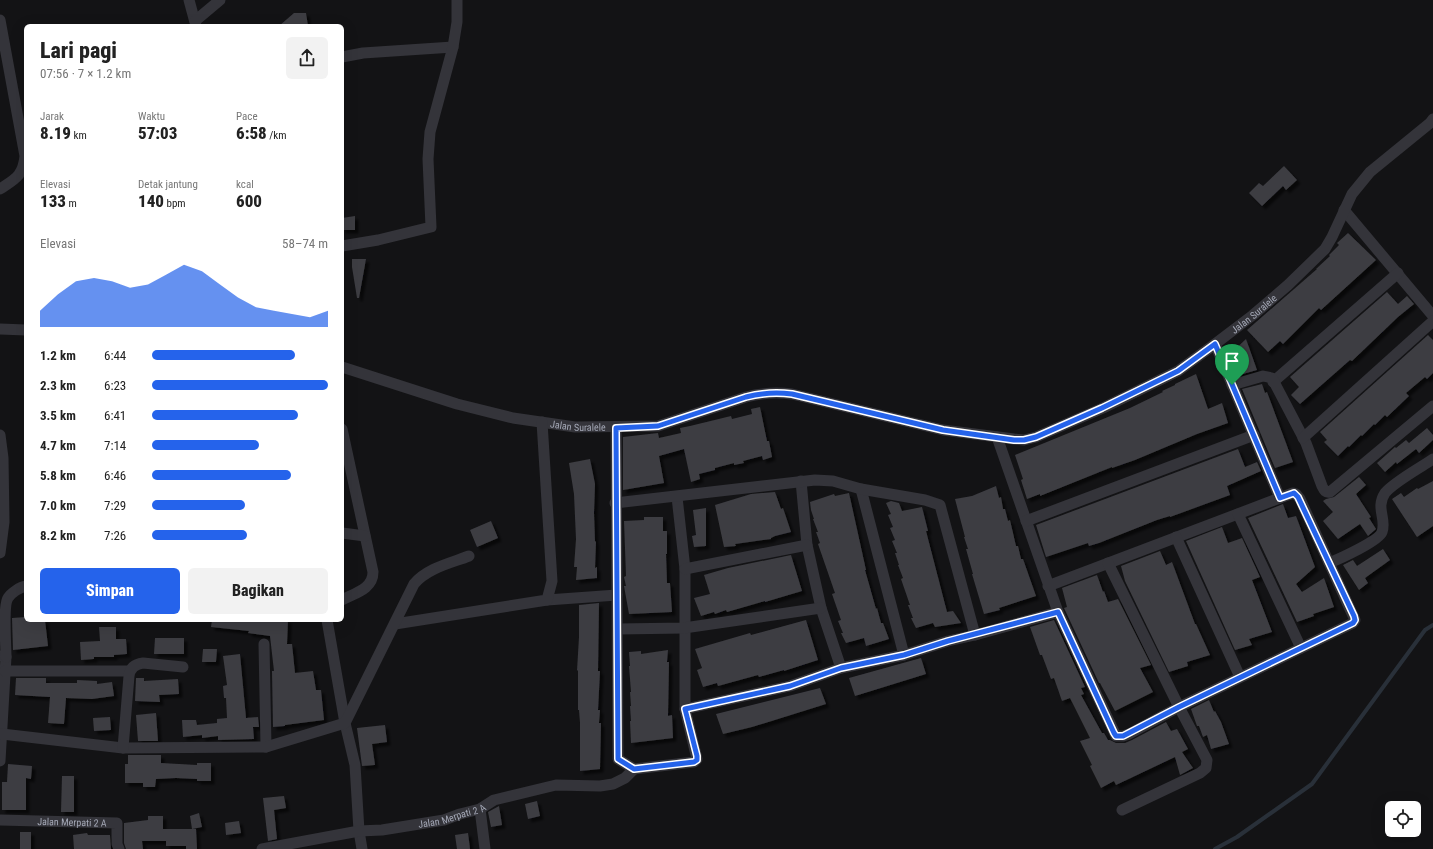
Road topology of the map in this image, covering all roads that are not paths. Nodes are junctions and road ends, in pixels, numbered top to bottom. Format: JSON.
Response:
{"nodes":[{"id":1,"x":188,"y":0,"type":"edge"},
{"id":2,"x":220,"y":0,"type":"edge"},
{"id":3,"x":457,"y":0,"type":"edge"},
{"id":4,"x":0,"y":20,"type":"edge"},
{"id":5,"x":195,"y":24,"type":"edge"},
{"id":6,"x":453,"y":47,"type":"junction"},
{"id":7,"x":344,"y":57,"type":"edge"},
{"id":8,"x":1433,"y":119,"type":"edge"},
{"id":9,"x":0,"y":189,"type":"edge"},
{"id":10,"x":1344,"y":210,"type":"junction"},
{"id":11,"x":344,"y":246,"type":"edge"},
{"id":12,"x":1398,"y":273,"type":"junction"},
{"id":13,"x":1433,"y":316,"type":"edge"},
{"id":14,"x":1433,"y":321,"type":"edge"},
{"id":15,"x":0,"y":329,"type":"edge"},
{"id":16,"x":24,"y":330,"type":"edge"},
{"id":17,"x":1215,"y":344,"type":"junction"},
{"id":18,"x":344,"y":368,"type":"edge"},
{"id":19,"x":1274,"y":382,"type":"junction"},
{"id":20,"x":1232,"y":385,"type":"junction"},
{"id":21,"x":1433,"y":406,"type":"edge"},
{"id":22,"x":542,"y":422,"type":"junction"},
{"id":23,"x":616,"y":428,"type":"junction"},
{"id":24,"x":0,"y":435,"type":"edge"},
{"id":25,"x":1254,"y":435,"type":"junction"},
{"id":26,"x":997,"y":437,"type":"junction"},
{"id":27,"x":344,"y":438,"type":"edge"},
{"id":28,"x":1303,"y":438,"type":"junction"},
{"id":29,"x":1433,"y":459,"type":"edge"},
{"id":30,"x":801,"y":481,"type":"junction"},
{"id":31,"x":861,"y":489,"type":"junction"},
{"id":32,"x":677,"y":497,"type":"junction"},
{"id":33,"x":1280,"y":498,"type":"junction"},
{"id":34,"x":615,"y":503,"type":"junction"},
{"id":35,"x":1238,"y":514,"type":"junction"},
{"id":36,"x":1026,"y":521,"type":"junction"},
{"id":37,"x":344,"y":533,"type":"edge"},
{"id":38,"x":365,"y":536,"type":"junction"},
{"id":39,"x":1176,"y":537,"type":"junction"},
{"id":40,"x":807,"y":545,"type":"junction"},
{"id":41,"x":0,"y":553,"type":"edge"},
{"id":42,"x":469,"y":556,"type":"dead end"},
{"id":43,"x":1108,"y":563,"type":"junction"},
{"id":44,"x":1329,"y":563,"type":"junction"},
{"id":45,"x":685,"y":569,"type":"junction"},
{"id":46,"x":1048,"y":586,"type":"junction"},
{"id":47,"x":24,"y":587,"type":"edge"},
{"id":48,"x":617,"y":595,"type":"junction"},
{"id":49,"x":4,"y":597,"type":"edge"},
{"id":50,"x":344,"y":599,"type":"edge"},
{"id":51,"x":548,"y":600,"type":"junction"},
{"id":52,"x":821,"y":608,"type":"junction"},
{"id":53,"x":1058,"y":612,"type":"junction"},
{"id":54,"x":327,"y":622,"type":"edge"},
{"id":55,"x":394,"y":624,"type":"junction"},
{"id":56,"x":684,"y":628,"type":"junction"},
{"id":57,"x":618,"y":629,"type":"junction"},
{"id":58,"x":975,"y":635,"type":"junction"},
{"id":59,"x":264,"y":644,"type":"dead end"},
{"id":60,"x":1301,"y":648,"type":"junction"},
{"id":61,"x":904,"y":655,"type":"junction"},
{"id":62,"x":3,"y":657,"type":"edge"},
{"id":63,"x":183,"y":667,"type":"dead end"},
{"id":64,"x":841,"y":668,"type":"junction"},
{"id":65,"x":5,"y":671,"type":"junction"},
{"id":66,"x":129,"y":672,"type":"junction"},
{"id":67,"x":1240,"y":677,"type":"junction"},
{"id":68,"x":1179,"y":707,"type":"junction"},
{"id":69,"x":685,"y":709,"type":"junction"},
{"id":70,"x":345,"y":723,"type":"junction"},
{"id":71,"x":2,"y":734,"type":"junction"},
{"id":72,"x":266,"y":747,"type":"junction"},
{"id":73,"x":124,"y":748,"type":"junction"},
{"id":74,"x":0,"y":761,"type":"edge"},
{"id":75,"x":634,"y":769,"type":"junction"},
{"id":76,"x":480,"y":809,"type":"junction"},
{"id":77,"x":1122,"y":810,"type":"dead end"},
{"id":78,"x":0,"y":820,"type":"edge"},
{"id":79,"x":359,"y":831,"type":"junction"},
{"id":80,"x":119,"y":849,"type":"edge"},
{"id":81,"x":262,"y":849,"type":"edge"},
{"id":82,"x":362,"y":849,"type":"edge"},
{"id":83,"x":485,"y":849,"type":"edge"}],
"edges":[{"from":1,"to":5,"type":"street"},
{"from":2,"to":5,"type":"street"},
{"from":3,"to":6,"type":"street"},
{"from":4,"to":9,"type":"street"},
{"from":6,"to":7,"type":"street"},
{"from":6,"to":11,"type":"street"},
{"from":8,"to":10,"type":"street","name":"Jalan Suralele"},
{"from":10,"to":12,"type":"street"},
{"from":10,"to":17,"type":"street","name":"Jalan Suralele"},
{"from":12,"to":13,"type":"street"},
{"from":12,"to":19,"type":"street"},
{"from":14,"to":28,"type":"street"},
{"from":15,"to":16,"type":"street"},
{"from":17,"to":20,"type":"street"},
{"from":17,"to":26,"type":"street","name":"Jalan Suralele"},
{"from":18,"to":22,"type":"street","name":"Jalan Suralele"},
{"from":19,"to":20,"type":"street"},
{"from":19,"to":28,"type":"street"},
{"from":20,"to":25,"type":"street"},
{"from":21,"to":28,"type":"street"},
{"from":22,"to":23,"type":"street","name":"Jalan Suralele"},
{"from":22,"to":51,"type":"street"},
{"from":23,"to":26,"type":"street","name":"Jalan Suralele"},
{"from":23,"to":34,"type":"street"},
{"from":24,"to":41,"type":"street"},
{"from":25,"to":33,"type":"street"},
{"from":25,"to":36,"type":"street"},
{"from":26,"to":36,"type":"street"},
{"from":27,"to":38,"type":"street"},
{"from":29,"to":44,"type":"street"},
{"from":30,"to":31,"type":"street"},
{"from":30,"to":32,"type":"street"},
{"from":30,"to":40,"type":"street"},
{"from":31,"to":58,"type":"street"},
{"from":31,"to":61,"type":"street"},
{"from":32,"to":34,"type":"street"},
{"from":32,"to":45,"type":"street"},
{"from":33,"to":35,"type":"street"},
{"from":33,"to":44,"type":"street"},
{"from":34,"to":48,"type":"street"},
{"from":35,"to":39,"type":"street"},
{"from":35,"to":60,"type":"street"},
{"from":36,"to":46,"type":"street"},
{"from":37,"to":38,"type":"street"},
{"from":38,"to":50,"type":"street"},
{"from":39,"to":43,"type":"street"},
{"from":39,"to":67,"type":"street"},
{"from":40,"to":45,"type":"street"},
{"from":40,"to":52,"type":"street"},
{"from":42,"to":55,"type":"street"},
{"from":43,"to":46,"type":"street"},
{"from":43,"to":68,"type":"street"},
{"from":44,"to":60,"type":"street"},
{"from":45,"to":56,"type":"street"},
{"from":46,"to":53,"type":"street"},
{"from":47,"to":49,"type":"street"},
{"from":48,"to":51,"type":"street"},
{"from":48,"to":57,"type":"street"},
{"from":49,"to":62,"type":"street"},
{"from":51,"to":55,"type":"street"},
{"from":52,"to":56,"type":"street"},
{"from":52,"to":64,"type":"street"},
{"from":53,"to":58,"type":"street"},
{"from":53,"to":68,"type":"street"},
{"from":54,"to":70,"type":"street"},
{"from":55,"to":70,"type":"street"},
{"from":56,"to":57,"type":"street"},
{"from":56,"to":69,"type":"street"},
{"from":57,"to":75,"type":"street"},
{"from":58,"to":61,"type":"street"},
{"from":59,"to":72,"type":"street"},
{"from":60,"to":67,"type":"street"},
{"from":61,"to":64,"type":"street"},
{"from":62,"to":65,"type":"street"},
{"from":63,"to":66,"type":"street"},
{"from":64,"to":69,"type":"street"},
{"from":65,"to":66,"type":"street"},
{"from":65,"to":71,"type":"street"},
{"from":66,"to":73,"type":"street"},
{"from":67,"to":68,"type":"street"},
{"from":68,"to":77,"type":"street"},
{"from":69,"to":75,"type":"street"},
{"from":70,"to":72,"type":"street"},
{"from":70,"to":79,"type":"street"},
{"from":71,"to":73,"type":"street"},
{"from":71,"to":74,"type":"street"},
{"from":72,"to":73,"type":"street"},
{"from":75,"to":76,"type":"street","name":"Jalan Merpati 2 A"},
{"from":76,"to":79,"type":"street","name":"Jalan Merpati 2 A"},
{"from":76,"to":83,"type":"street"},
{"from":78,"to":80,"type":"street","name":"Jalan Merpati 2 A"},
{"from":79,"to":81,"type":"street","name":"Jalan Merpati 2 A"},
{"from":79,"to":82,"type":"street"}]}
